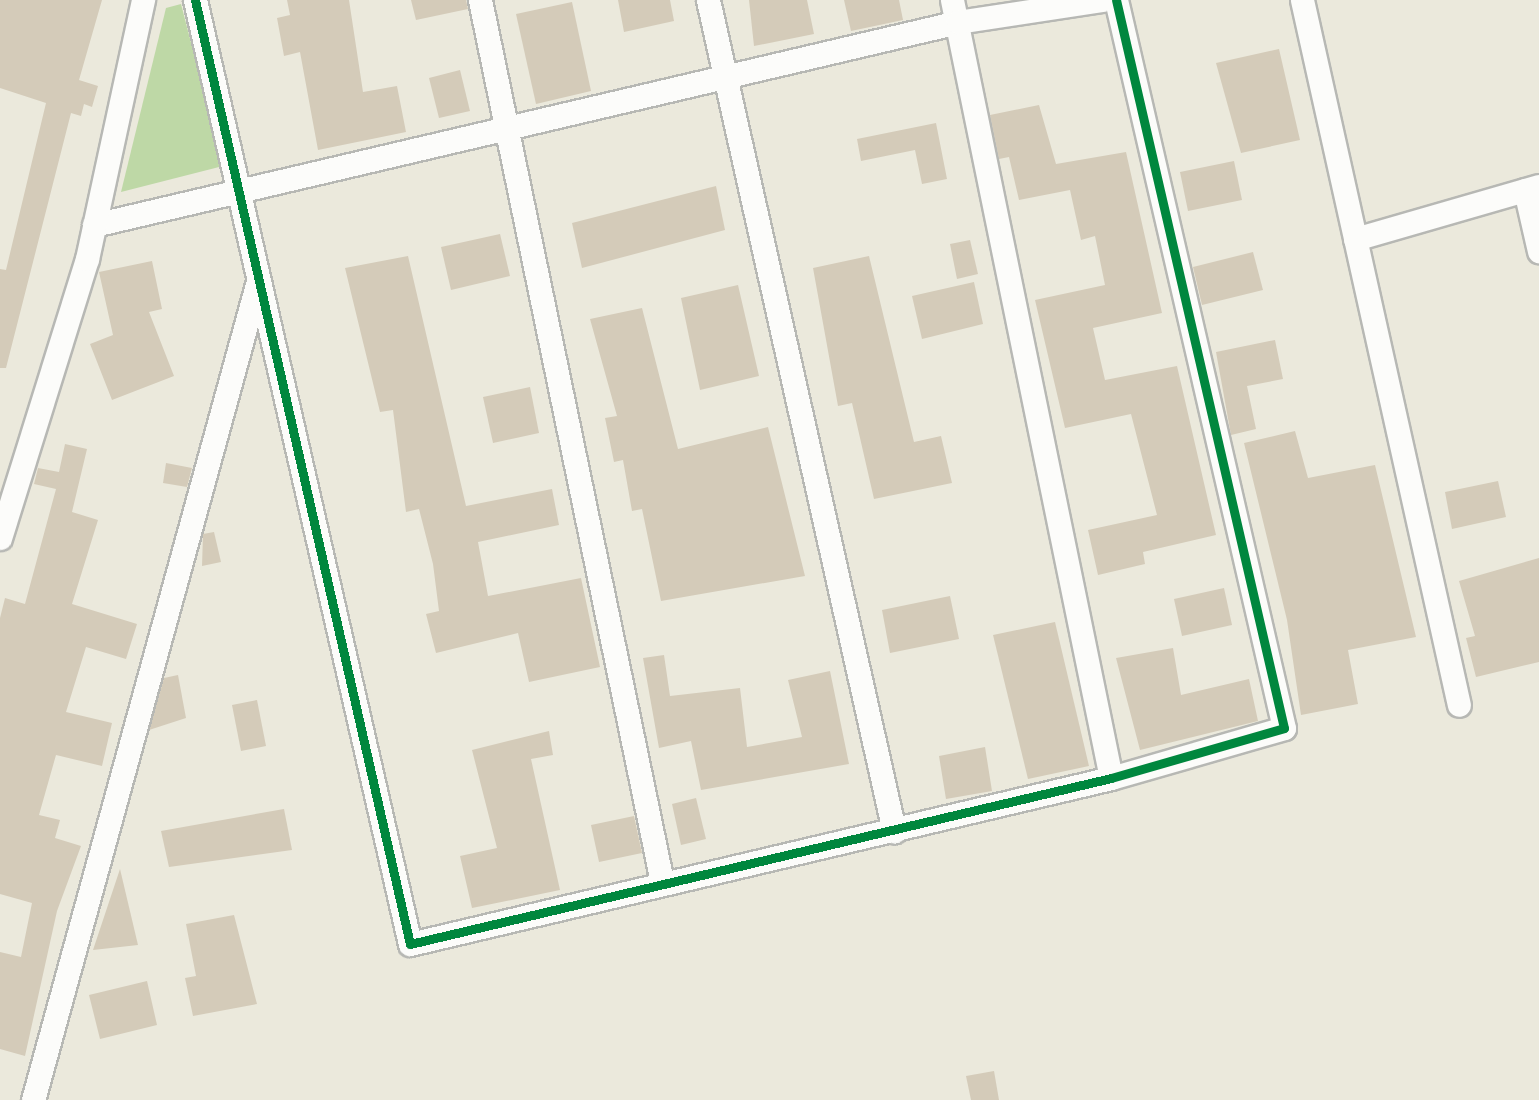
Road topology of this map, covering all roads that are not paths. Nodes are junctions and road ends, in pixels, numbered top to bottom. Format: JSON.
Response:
{"nodes":[{"id":1,"x":143,"y":0,"type":"edge"},
{"id":2,"x":195,"y":0,"type":"edge"},
{"id":3,"x":480,"y":0,"type":"edge"},
{"id":4,"x":708,"y":0,"type":"edge"},
{"id":5,"x":1101,"y":0,"type":"edge"},
{"id":6,"x":1116,"y":0,"type":"edge"},
{"id":7,"x":1302,"y":0,"type":"edge"},
{"id":8,"x":955,"y":11,"type":"edge"},
{"id":9,"x":726,"y":76,"type":"junction"},
{"id":10,"x":511,"y":127,"type":"junction"},
{"id":11,"x":1532,"y":188,"type":"edge"},
{"id":12,"x":239,"y":191,"type":"junction"},
{"id":13,"x":94,"y":225,"type":"junction"},
{"id":14,"x":1355,"y":239,"type":"junction"},
{"id":15,"x":1539,"y":251,"type":"edge"},
{"id":16,"x":259,"y":278,"type":"junction"},
{"id":17,"x":0,"y":538,"type":"edge"},
{"id":18,"x":1459,"y":705,"type":"dead end"},
{"id":19,"x":1111,"y":778,"type":"junction"},
{"id":20,"x":894,"y":831,"type":"junction"},
{"id":21,"x":662,"y":882,"type":"junction"},
{"id":22,"x":33,"y":1100,"type":"edge"}],
"edges":[{"from":1,"to":13,"type":"street"},
{"from":2,"to":12,"type":"street"},
{"from":3,"to":10,"type":"street"},
{"from":4,"to":9,"type":"street"},
{"from":5,"to":8,"type":"street"},
{"from":6,"to":19,"type":"street"},
{"from":7,"to":14,"type":"street"},
{"from":8,"to":9,"type":"street"},
{"from":8,"to":19,"type":"street"},
{"from":9,"to":10,"type":"street"},
{"from":9,"to":20,"type":"street"},
{"from":10,"to":12,"type":"street"},
{"from":10,"to":21,"type":"street"},
{"from":11,"to":14,"type":"street"},
{"from":11,"to":15,"type":"street"},
{"from":12,"to":13,"type":"street"},
{"from":12,"to":16,"type":"street"},
{"from":13,"to":17,"type":"street"},
{"from":14,"to":18,"type":"street"},
{"from":16,"to":21,"type":"street"},
{"from":16,"to":22,"type":"street"},
{"from":19,"to":20,"type":"street"},
{"from":20,"to":21,"type":"street"}]}
